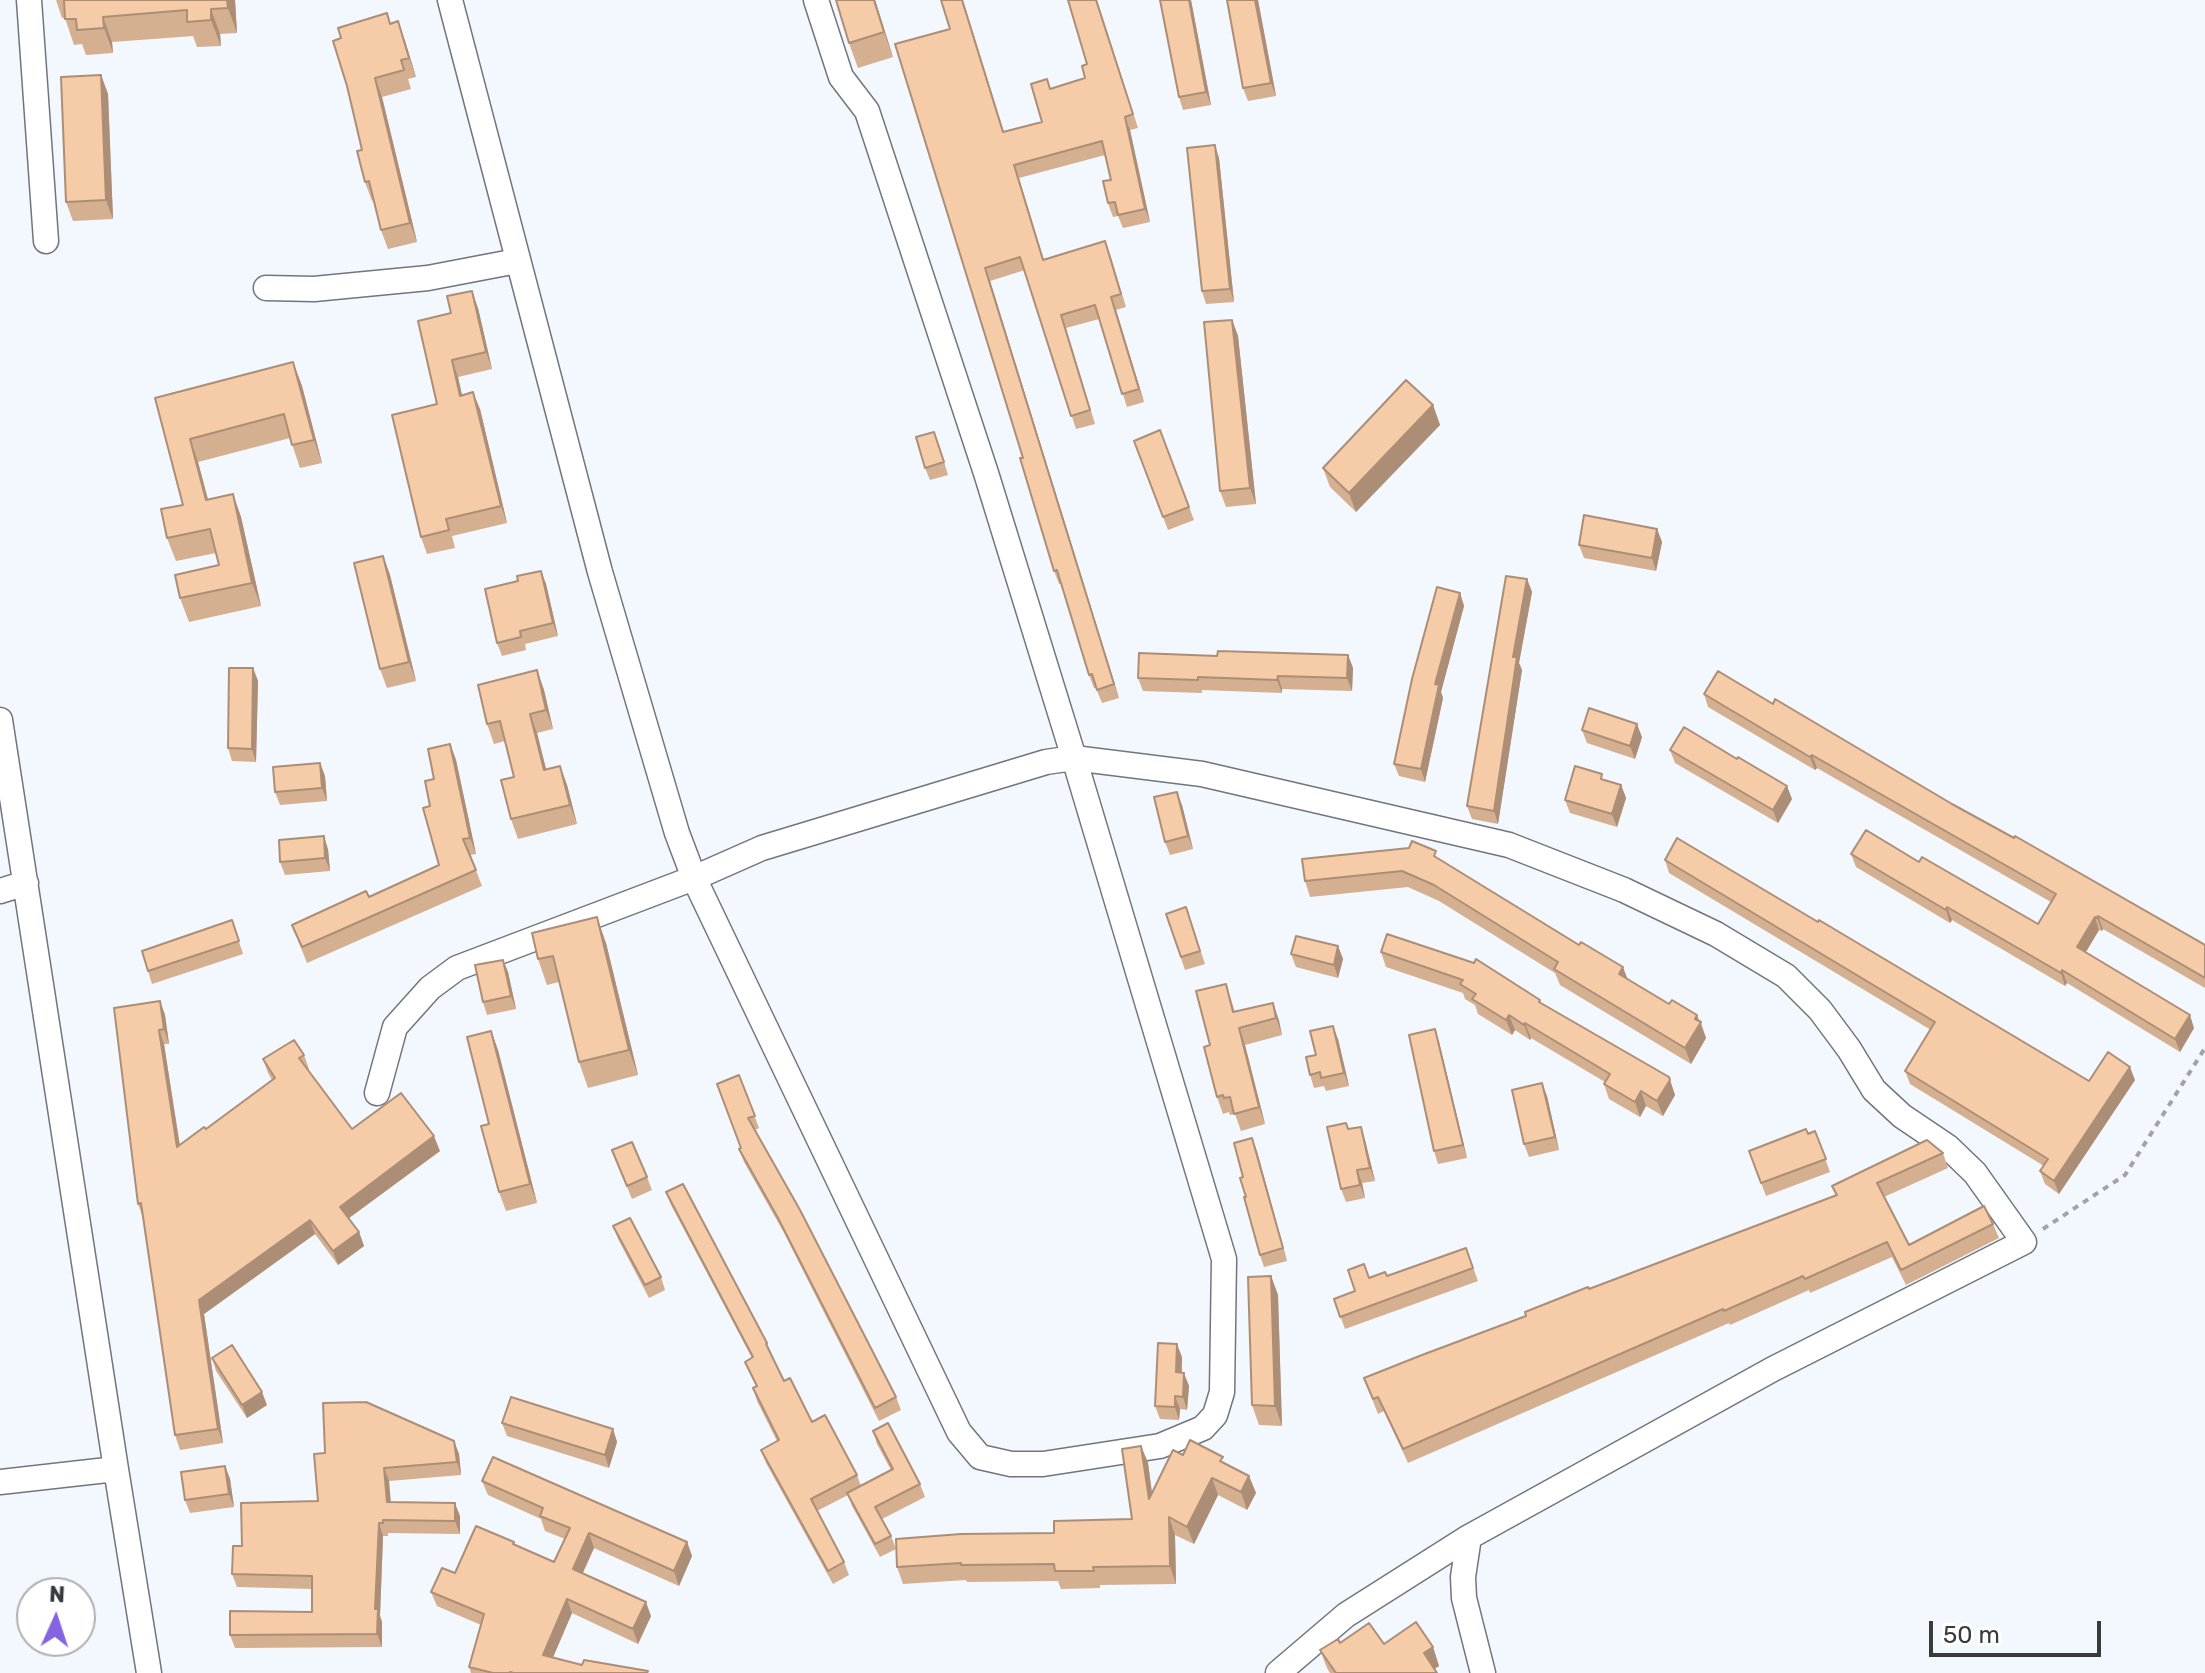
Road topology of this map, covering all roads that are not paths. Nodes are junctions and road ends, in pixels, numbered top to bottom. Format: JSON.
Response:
{"nodes":[{"id":1,"x":29,"y":0,"type":"edge"},
{"id":2,"x":450,"y":0,"type":"edge"},
{"id":3,"x":816,"y":0,"type":"edge"},
{"id":4,"x":46,"y":241,"type":"dead end"},
{"id":5,"x":517,"y":261,"type":"junction"},
{"id":6,"x":266,"y":288,"type":"dead end"},
{"id":7,"x":0,"y":720,"type":"edge"},
{"id":8,"x":1074,"y":758,"type":"junction"},
{"id":9,"x":694,"y":878,"type":"junction"},
{"id":10,"x":26,"y":883,"type":"junction"},
{"id":11,"x":0,"y":891,"type":"edge"},
{"id":12,"x":377,"y":1093,"type":"dead end"},
{"id":13,"x":116,"y":1469,"type":"junction"},
{"id":14,"x":0,"y":1482,"type":"edge"},
{"id":15,"x":1469,"y":1537,"type":"junction"},
{"id":16,"x":149,"y":1673,"type":"edge"},
{"id":17,"x":1278,"y":1673,"type":"edge"},
{"id":18,"x":1483,"y":1673,"type":"edge"}],
"edges":[{"from":1,"to":4,"type":"street"},
{"from":2,"to":5,"type":"street"},
{"from":3,"to":8,"type":"street"},
{"from":5,"to":6,"type":"street"},
{"from":5,"to":9,"type":"street"},
{"from":7,"to":10,"type":"street"},
{"from":8,"to":9,"type":"street"},
{"from":8,"to":9,"type":"street"},
{"from":8,"to":15,"type":"street"},
{"from":9,"to":12,"type":"street"},
{"from":10,"to":11,"type":"street"},
{"from":10,"to":13,"type":"street"},
{"from":13,"to":14,"type":"street"},
{"from":13,"to":16,"type":"street"},
{"from":15,"to":17,"type":"street"},
{"from":15,"to":18,"type":"street"}]}
